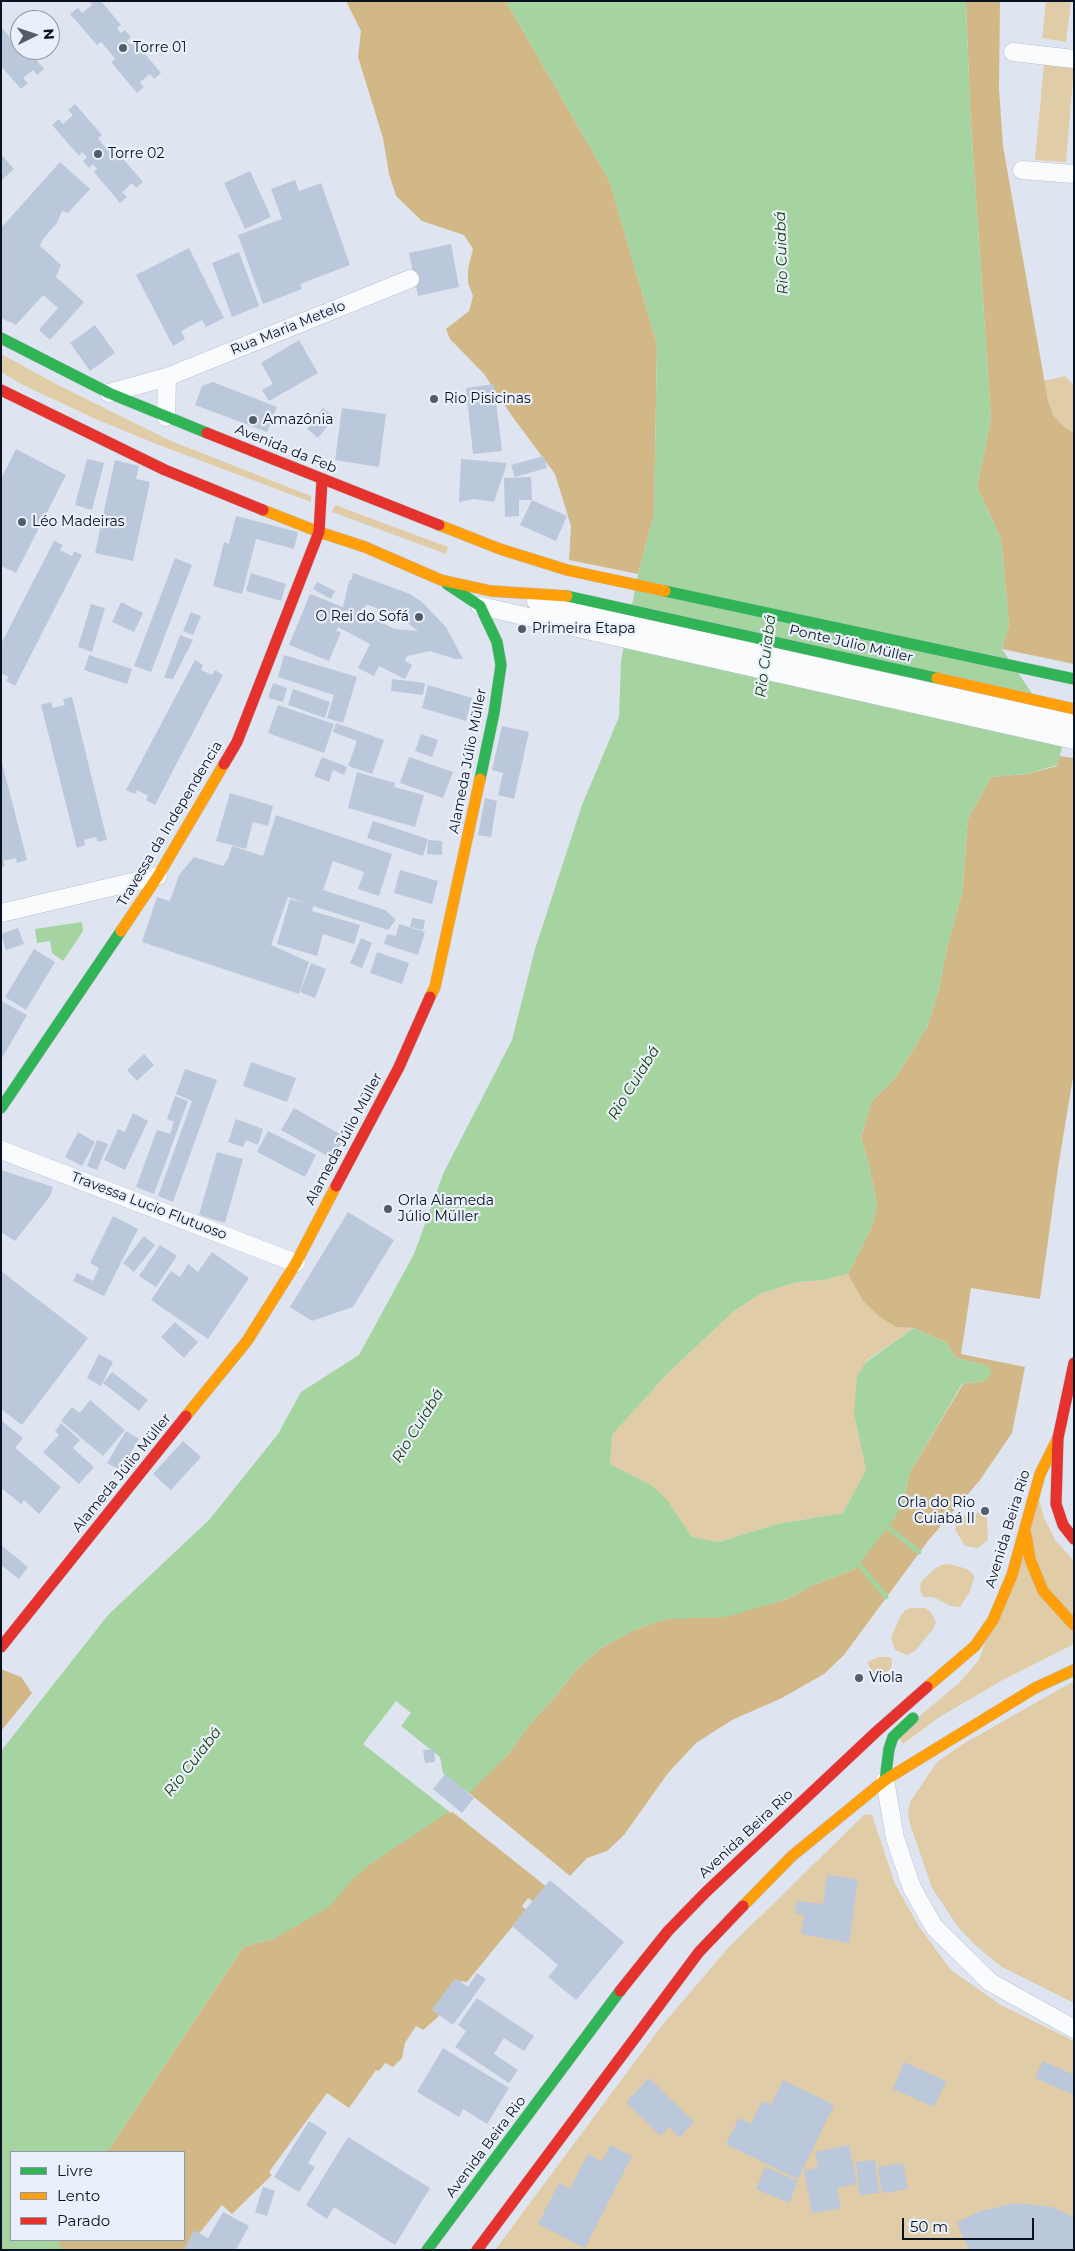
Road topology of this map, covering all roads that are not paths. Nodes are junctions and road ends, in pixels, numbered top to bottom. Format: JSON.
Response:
{"nodes":[{"id":1,"x":1013,"y":52,"type":"dead end"},
{"id":2,"x":1074,"y":59,"type":"edge"},
{"id":3,"x":1022,"y":170,"type":"dead end"},
{"id":4,"x":1074,"y":174,"type":"edge"},
{"id":5,"x":410,"y":279,"type":"dead end"},
{"id":6,"x":1,"y":338,"type":"edge"},
{"id":7,"x":167,"y":377,"type":"junction"},
{"id":8,"x":1,"y":390,"type":"edge"},
{"id":9,"x":110,"y":393,"type":"junction"},
{"id":10,"x":166,"y":417,"type":"junction"},
{"id":11,"x":322,"y":480,"type":"junction"},
{"id":12,"x":319,"y":532,"type":"junction"},
{"id":13,"x":566,"y":570,"type":"joint"},
{"id":14,"x":441,"y":580,"type":"junction"},
{"id":15,"x":513,"y":593,"type":"joint"},
{"id":16,"x":480,"y":606,"type":"junction"},
{"id":17,"x":559,"y":609,"type":"junction"},
{"id":18,"x":1074,"y":679,"type":"edge"},
{"id":19,"x":1074,"y":709,"type":"edge"},
{"id":20,"x":1074,"y":724,"type":"edge"},
{"id":21,"x":1074,"y":740,"type":"edge"},
{"id":22,"x":158,"y":876,"type":"junction"},
{"id":23,"x":1,"y":913,"type":"edge"},
{"id":24,"x":1,"y":1108,"type":"edge"},
{"id":25,"x":1,"y":1150,"type":"edge"},
{"id":26,"x":296,"y":1263,"type":"junction"},
{"id":27,"x":1074,"y":1363,"type":"edge"},
{"id":28,"x":1058,"y":1438,"type":"junction"},
{"id":29,"x":1025,"y":1531,"type":"junction"},
{"id":30,"x":1074,"y":1539,"type":"edge"},
{"id":31,"x":1074,"y":1625,"type":"edge"},
{"id":32,"x":975,"y":1646,"type":"junction"},
{"id":33,"x":1,"y":1647,"type":"edge"},
{"id":34,"x":967,"y":1668,"type":"dead end"},
{"id":35,"x":1074,"y":1670,"type":"edge"},
{"id":36,"x":926,"y":1708,"type":"dead end"},
{"id":37,"x":885,"y":1780,"type":"junction"},
{"id":38,"x":1074,"y":2028,"type":"edge"},
{"id":39,"x":427,"y":2250,"type":"edge"},
{"id":40,"x":477,"y":2250,"type":"edge"}],
"edges":[{"from":1,"to":2,"type":"street"},
{"from":3,"to":4,"type":"street"},
{"from":5,"to":7,"type":"street","name":"Rua Maria Metelo"},
{"from":6,"to":9,"type":"main road","name":"Avenida da Feb"},
{"from":7,"to":9,"type":"street","name":"Rua Maria Metelo"},
{"from":7,"to":10,"type":"street"},
{"from":8,"to":12,"type":"main road"},
{"from":9,"to":10,"type":"main road","name":"Avenida da Feb"},
{"from":10,"to":11,"type":"main road","name":"Avenida da Feb"},
{"from":11,"to":12,"type":"main road","name":"Travessa da Independencia"},
{"from":11,"to":13,"type":"main road","name":"Avenida da Feb"},
{"from":12,"to":14,"type":"main road"},
{"from":12,"to":22,"type":"main road","name":"Travessa da Independencia"},
{"from":13,"to":18,"type":"main road","name":"Ponte Júlio Müller"},
{"from":14,"to":15,"type":"main road"},
{"from":14,"to":16,"type":"main road","name":"Alameda Júlio Müller"},
{"from":15,"to":17,"type":"street"},
{"from":16,"to":17,"type":"street"},
{"from":16,"to":26,"type":"main road","name":"Alameda Júlio Müller"},
{"from":17,"to":19,"type":"main road","name":"Ponte Júlio Müller"},
{"from":17,"to":20,"type":"street"},
{"from":17,"to":21,"type":"street"},
{"from":22,"to":23,"type":"street"},
{"from":22,"to":24,"type":"main road","name":"Travessa da Independencia"},
{"from":25,"to":26,"type":"street","name":"Travessa Lucio Flutuoso"},
{"from":26,"to":33,"type":"main road","name":"Alameda Júlio Müller"},
{"from":27,"to":28,"type":"main road"},
{"from":28,"to":29,"type":"main road","name":"Avenida Beira Rio"},
{"from":28,"to":30,"type":"main road"},
{"from":29,"to":31,"type":"main road"},
{"from":29,"to":32,"type":"main road","name":"Avenida Beira Rio"},
{"from":32,"to":34,"type":"main road"},
{"from":32,"to":39,"type":"main road","name":"Avenida Beira Rio"},
{"from":35,"to":37,"type":"main road"},
{"from":36,"to":37,"type":"main road"},
{"from":37,"to":38,"type":"street"},
{"from":37,"to":40,"type":"main road"}]}
